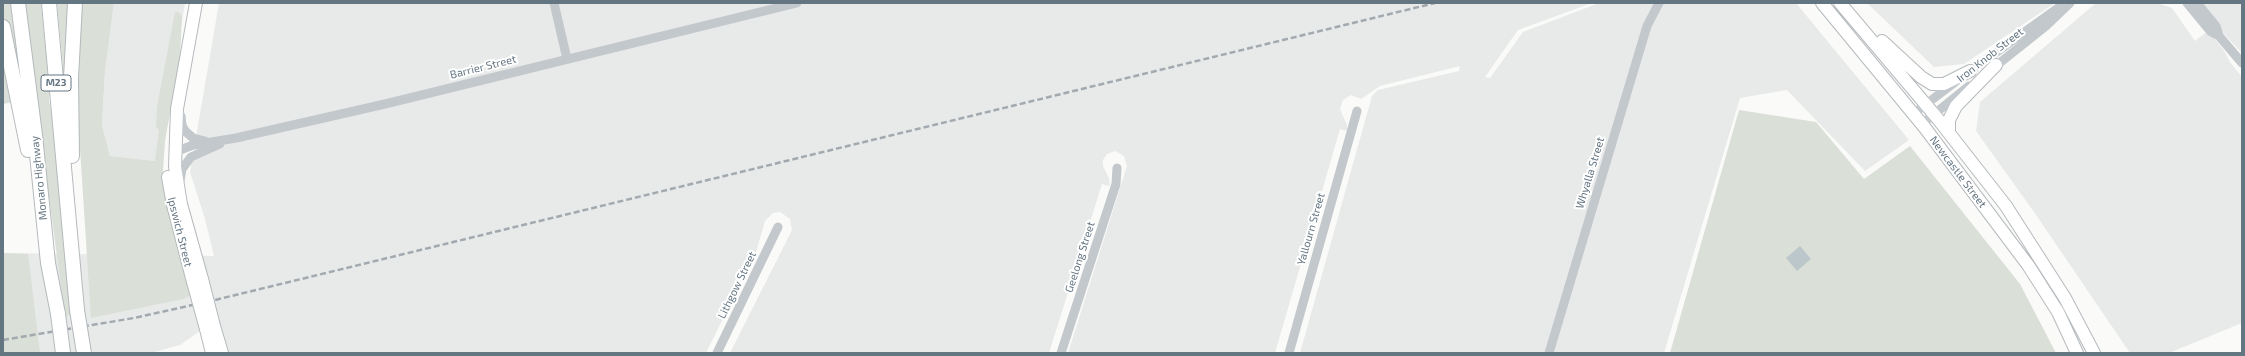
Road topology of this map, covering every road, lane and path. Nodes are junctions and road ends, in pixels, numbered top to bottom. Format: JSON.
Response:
{"nodes":[{"id":1,"x":18,"y":3,"type":"edge"},
{"id":2,"x":49,"y":3,"type":"edge"},
{"id":3,"x":75,"y":3,"type":"edge"},
{"id":4,"x":196,"y":3,"type":"edge"},
{"id":5,"x":554,"y":3,"type":"edge"},
{"id":6,"x":797,"y":3,"type":"edge"},
{"id":7,"x":1659,"y":3,"type":"edge"},
{"id":8,"x":1822,"y":3,"type":"edge"},
{"id":9,"x":2065,"y":3,"type":"edge"},
{"id":10,"x":2070,"y":3,"type":"edge"},
{"id":11,"x":1841,"y":5,"type":"edge"},
{"id":12,"x":2195,"y":5,"type":"edge"},
{"id":13,"x":3,"y":27,"type":"edge"},
{"id":14,"x":567,"y":59,"type":"junction"},
{"id":15,"x":2242,"y":63,"type":"edge"},
{"id":16,"x":1996,"y":65,"type":"junction"},
{"id":17,"x":1970,"y":71,"type":"junction"},
{"id":18,"x":179,"y":92,"type":"junction"},
{"id":19,"x":1926,"y":104,"type":"junction"},
{"id":20,"x":177,"y":109,"type":"junction"},
{"id":21,"x":1357,"y":111,"type":"dead end"},
{"id":22,"x":1914,"y":114,"type":"junction"},
{"id":23,"x":1934,"y":114,"type":"junction"},
{"id":24,"x":1922,"y":124,"type":"junction"},
{"id":25,"x":1950,"y":133,"type":"junction"},
{"id":26,"x":236,"y":138,"type":"junction"},
{"id":27,"x":211,"y":142,"type":"junction"},
{"id":28,"x":175,"y":152,"type":"junction"},
{"id":29,"x":1117,"y":168,"type":"dead end"},
{"id":30,"x":168,"y":170,"type":"junction"},
{"id":31,"x":39,"y":188,"type":"junction"},
{"id":32,"x":181,"y":204,"type":"junction"},
{"id":33,"x":778,"y":227,"type":"dead end"},
{"id":34,"x":197,"y":281,"type":"junction"},
{"id":35,"x":77,"y":310,"type":"junction"},
{"id":36,"x":210,"y":328,"type":"junction"},
{"id":37,"x":2088,"y":341,"type":"junction"},
{"id":38,"x":63,"y":353,"type":"edge"},
{"id":39,"x":84,"y":353,"type":"edge"},
{"id":40,"x":212,"y":353,"type":"edge"},
{"id":41,"x":222,"y":353,"type":"edge"},
{"id":42,"x":717,"y":353,"type":"edge"},
{"id":43,"x":1061,"y":353,"type":"edge"},
{"id":44,"x":1289,"y":353,"type":"edge"},
{"id":45,"x":1549,"y":353,"type":"edge"},
{"id":46,"x":2077,"y":353,"type":"edge"},
{"id":47,"x":2094,"y":353,"type":"edge"},
{"id":48,"x":2099,"y":353,"type":"edge"}],
"edges":[{"from":1,"to":31,"type":"highway","name":"Monaro Highway","number":"M23"},
{"from":2,"to":35,"type":"highway","number":"M23"},
{"from":3,"to":35,"type":"highway"},
{"from":4,"to":18,"type":"main road","name":"Ipswich Street"},
{"from":5,"to":14,"type":"street"},
{"from":6,"to":14,"type":"street","name":"Barrier Street"},
{"from":7,"to":45,"type":"street","name":"Whyalla Street"},
{"from":8,"to":22,"type":"main road","name":"Newcastle Street"},
{"from":9,"to":17,"type":"street","name":"Iron Knob Street"},
{"from":10,"to":16,"type":"street","name":"Iron Knob Street"},
{"from":11,"to":17,"type":"main road"},
{"from":11,"to":19,"type":"main road","name":"Newcastle Street"},
{"from":12,"to":15,"type":"street"},
{"from":13,"to":31,"type":"highway"},
{"from":14,"to":26,"type":"street","name":"Barrier Street"},
{"from":16,"to":23,"type":"street","name":"Iron Knob Street"},
{"from":16,"to":25,"type":"main road"},
{"from":17,"to":19,"type":"street","name":"Iron Knob Street"},
{"from":18,"to":20,"type":"main road","name":"Ipswich Street"},
{"from":18,"to":27,"type":"street"},
{"from":19,"to":22,"type":"street","name":"Iron Knob Street"},
{"from":19,"to":23,"type":"main road","name":"Newcastle Street"},
{"from":20,"to":28,"type":"main road","name":"Ipswich Street"},
{"from":20,"to":30,"type":"main road","name":"Ipswich Street"},
{"from":21,"to":44,"type":"street","name":"Yallourn Street"},
{"from":22,"to":24,"type":"main road","name":"Newcastle Street"},
{"from":23,"to":24,"type":"street","name":"Iron Knob Street"},
{"from":23,"to":25,"type":"main road","name":"Newcastle Street"},
{"from":24,"to":46,"type":"main road","name":"Newcastle Street"},
{"from":25,"to":37,"type":"main road","name":"Newcastle Street"},
{"from":26,"to":27,"type":"street","name":"Barrier Street"},
{"from":26,"to":32,"type":"street"},
{"from":27,"to":28,"type":"street","name":"Barrier Street"},
{"from":28,"to":30,"type":"main road"},
{"from":28,"to":32,"type":"main road","name":"Ipswich Street"},
{"from":29,"to":43,"type":"street","name":"Geelong Street"},
{"from":30,"to":34,"type":"main road","name":"Ipswich Street"},
{"from":31,"to":38,"type":"highway","name":"Monaro Highway","number":"M23","bridge":true},
{"from":32,"to":34,"type":"main road","name":"Ipswich Street"},
{"from":33,"to":42,"type":"street","name":"Lithgow Street"},
{"from":34,"to":36,"type":"main road","name":"Ipswich Street","bridge":true},
{"from":35,"to":39,"type":"highway","number":"M23","bridge":true},
{"from":36,"to":40,"type":"main road","name":"Ipswich Street"},
{"from":36,"to":41,"type":"main road","name":"Ipswich Street"},
{"from":37,"to":47,"type":"main road","name":"Newcastle Street"},
{"from":37,"to":48,"type":"main road"}]}
